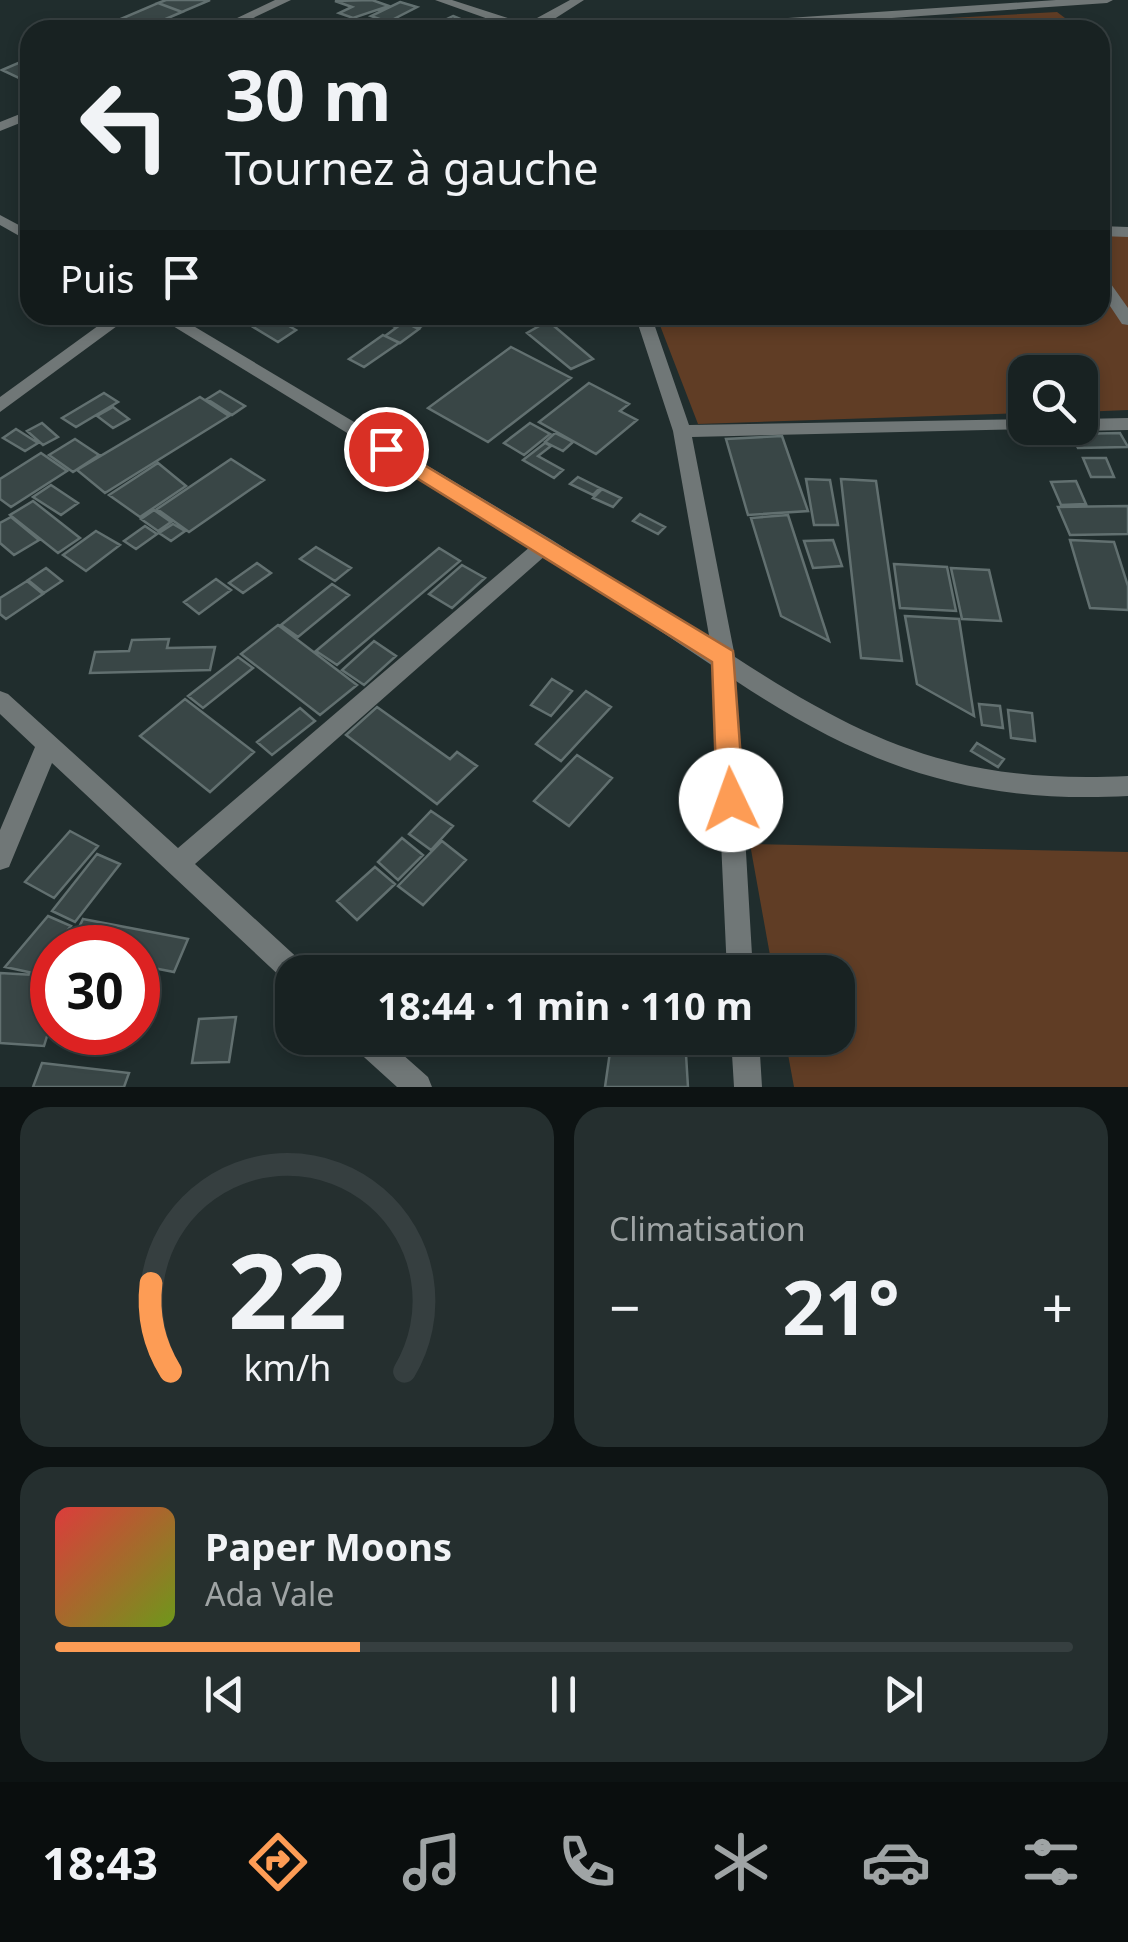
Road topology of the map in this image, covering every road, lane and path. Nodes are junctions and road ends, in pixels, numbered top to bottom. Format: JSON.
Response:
{"nodes":[{"id":1,"x":286,"y":0,"type":"edge"},
{"id":2,"x":441,"y":0,"type":"edge"},
{"id":3,"x":578,"y":0,"type":"edge"},
{"id":4,"x":1107,"y":0,"type":"edge"},
{"id":5,"x":929,"y":6,"type":"edge"},
{"id":6,"x":241,"y":20,"type":"edge"},
{"id":7,"x":499,"y":20,"type":"edge"},
{"id":8,"x":545,"y":20,"type":"edge"},
{"id":9,"x":777,"y":20,"type":"edge"},
{"id":10,"x":1110,"y":294,"type":"edge"},
{"id":11,"x":1128,"y":320,"type":"edge"},
{"id":12,"x":110,"y":325,"type":"edge"},
{"id":13,"x":180,"y":325,"type":"edge"},
{"id":14,"x":646,"y":325,"type":"edge"},
{"id":15,"x":0,"y":406,"type":"edge"},
{"id":16,"x":1128,"y":424,"type":"edge"},
{"id":17,"x":1008,"y":425,"type":"edge"},
{"id":18,"x":1098,"y":425,"type":"edge"},
{"id":19,"x":682,"y":431,"type":"junction"},
{"id":20,"x":545,"y":545,"type":"junction"},
{"id":21,"x":724,"y":658,"type":"junction"},
{"id":22,"x":0,"y":700,"type":"edge"},
{"id":23,"x":48,"y":745,"type":"junction"},
{"id":24,"x":1128,"y":786,"type":"edge"},
{"id":25,"x":0,"y":858,"type":"edge"},
{"id":26,"x":176,"y":865,"type":"junction"},
{"id":27,"x":275,"y":955,"type":"edge"},
{"id":28,"x":739,"y":955,"type":"edge"},
{"id":29,"x":383,"y":1055,"type":"edge"},
{"id":30,"x":745,"y":1055,"type":"edge"},
{"id":31,"x":418,"y":1087,"type":"edge"},
{"id":32,"x":748,"y":1087,"type":"edge"}],
"edges":[{"from":1,"to":6,"type":"street"},
{"from":2,"to":7,"type":"street"},
{"from":3,"to":8,"type":"street"},
{"from":4,"to":5,"type":"street"},
{"from":5,"to":9,"type":"street"},
{"from":10,"to":11,"type":"street"},
{"from":12,"to":15,"type":"street"},
{"from":13,"to":20,"type":"street"},
{"from":14,"to":19,"type":"street"},
{"from":16,"to":18,"type":"street"},
{"from":17,"to":19,"type":"street"},
{"from":19,"to":21,"type":"street"},
{"from":20,"to":21,"type":"street"},
{"from":20,"to":26,"type":"street"},
{"from":21,"to":24,"type":"street"},
{"from":21,"to":28,"type":"street"},
{"from":22,"to":23,"type":"street"},
{"from":23,"to":25,"type":"street"},
{"from":23,"to":26,"type":"street"},
{"from":26,"to":27,"type":"street"},
{"from":29,"to":31,"type":"street"},
{"from":30,"to":32,"type":"street"}]}
